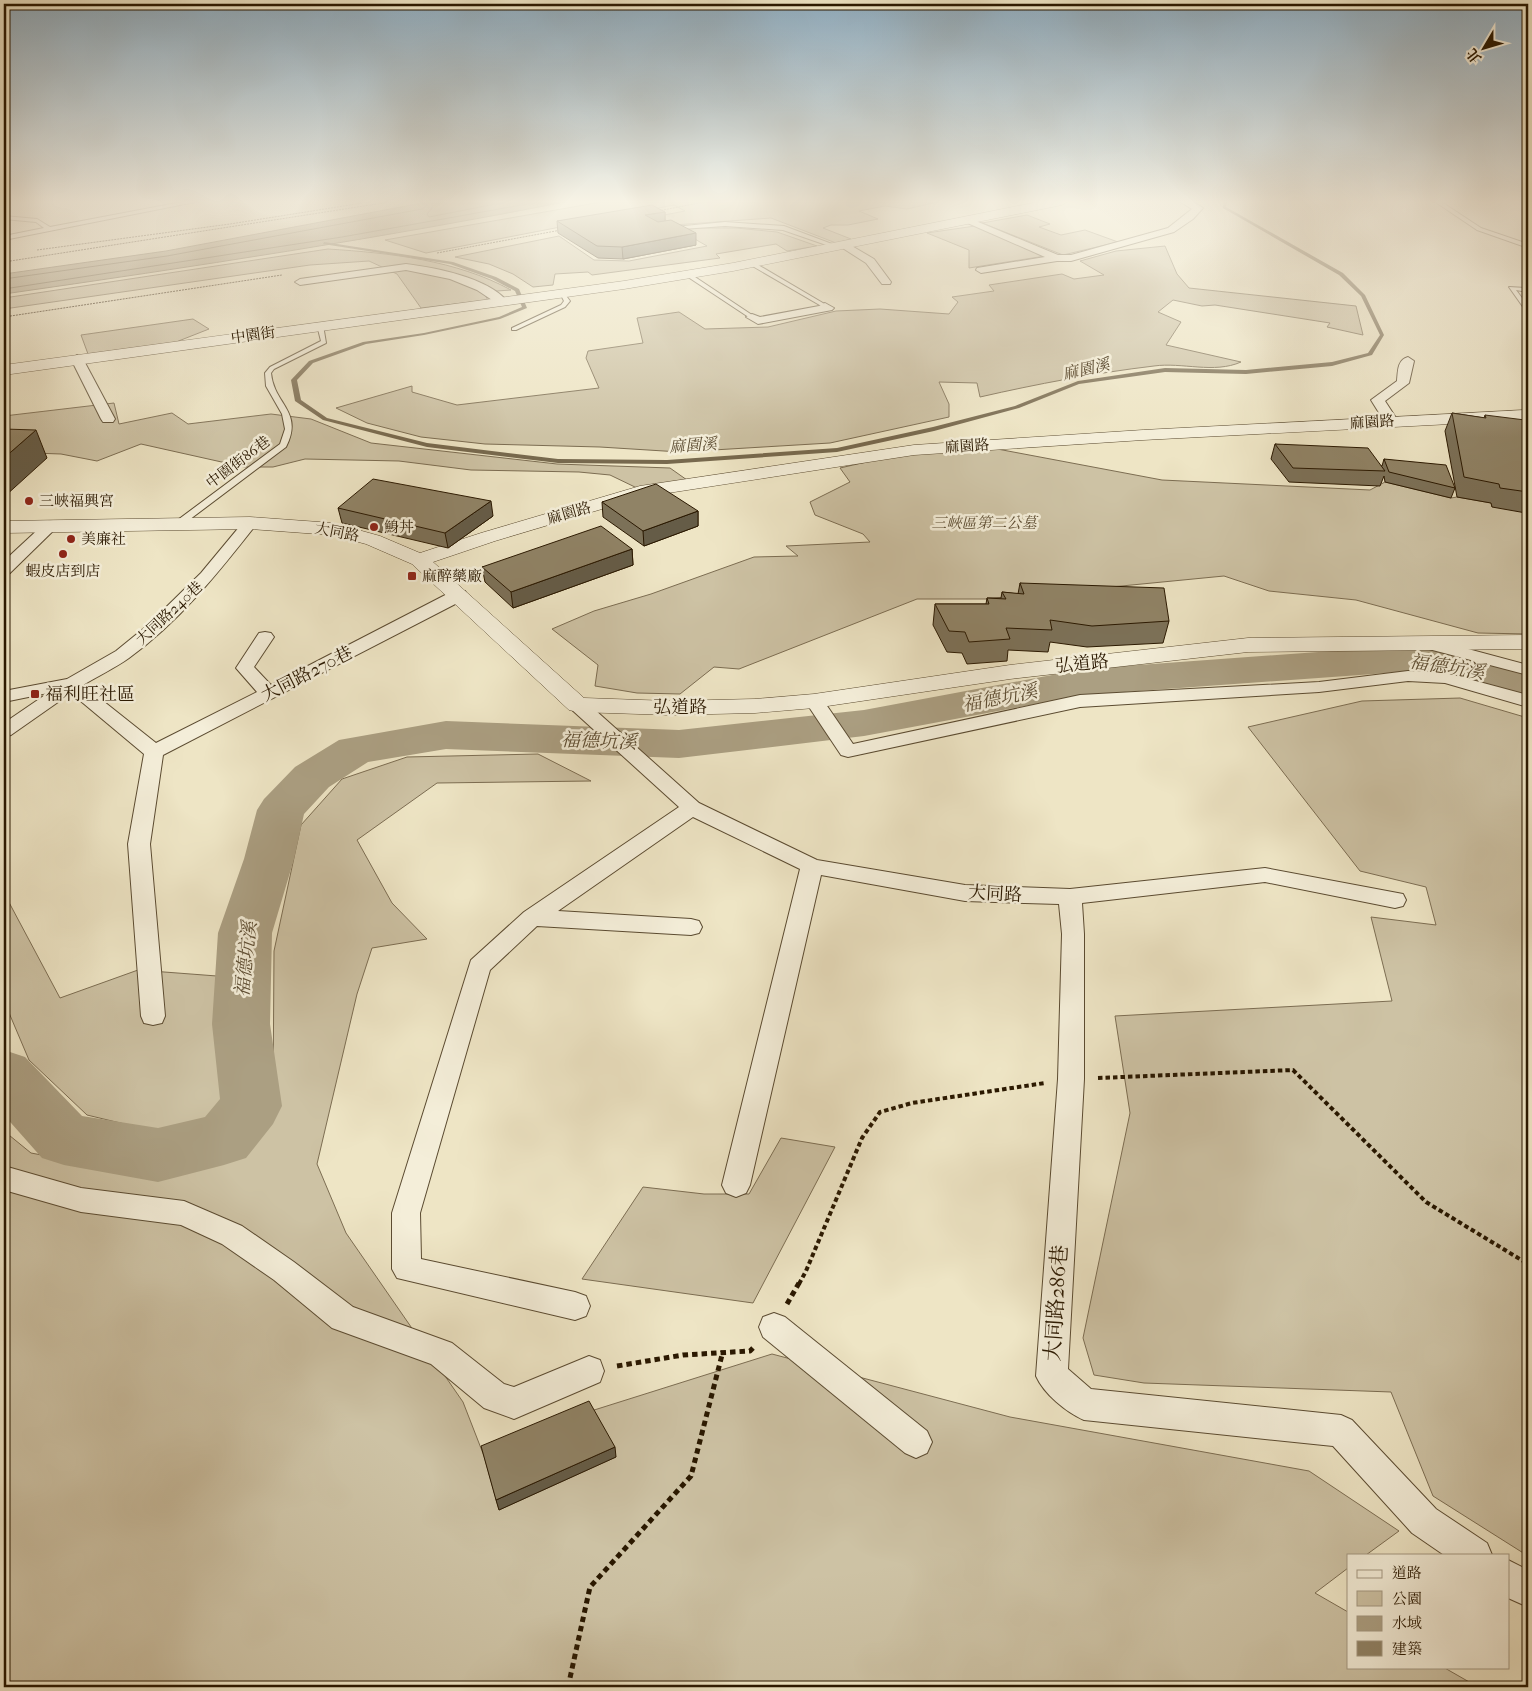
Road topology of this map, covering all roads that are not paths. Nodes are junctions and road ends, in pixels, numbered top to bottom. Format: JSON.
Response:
{"nodes":[{"id":1,"x":315,"y":280,"type":"edge"},
{"id":2,"x":461,"y":280,"type":"edge"},
{"id":3,"x":649,"y":280,"type":"edge"},
{"id":4,"x":696,"y":280,"type":"edge"},
{"id":5,"x":779,"y":280,"type":"edge"},
{"id":6,"x":300,"y":282,"type":"dead end"},
{"id":7,"x":1528,"y":290,"type":"edge"},
{"id":8,"x":566,"y":293,"type":"junction"},
{"id":9,"x":502,"y":302,"type":"junction"},
{"id":10,"x":825,"y":306,"type":"joint"},
{"id":11,"x":1528,"y":310,"type":"edge"},
{"id":12,"x":752,"y":317,"type":"joint"},
{"id":13,"x":320,"y":325,"type":"junction"},
{"id":14,"x":514,"y":329,"type":"dead end"},
{"id":15,"x":77,"y":360,"type":"junction"},
{"id":16,"x":1408,"y":361,"type":"dead end"},
{"id":17,"x":4,"y":370,"type":"edge"},
{"id":18,"x":1528,"y":415,"type":"edge"},
{"id":19,"x":108,"y":419,"type":"dead end"},
{"id":20,"x":1391,"y":421,"type":"junction"},
{"id":21,"x":237,"y":472,"type":"dead end"},
{"id":22,"x":246,"y":473,"type":"junction"},
{"id":23,"x":206,"y":493,"type":"dead end"},
{"id":24,"x":216,"y":496,"type":"junction"},
{"id":25,"x":250,"y":523,"type":"junction"},
{"id":26,"x":178,"y":524,"type":"junction"},
{"id":27,"x":50,"y":526,"type":"junction"},
{"id":28,"x":4,"y":527,"type":"edge"},
{"id":29,"x":419,"y":560,"type":"junction"},
{"id":30,"x":4,"y":570,"type":"edge"},
{"id":31,"x":459,"y":595,"type":"junction"},
{"id":32,"x":265,"y":637,"type":"dead end"},
{"id":33,"x":1528,"y":642,"type":"edge"},
{"id":34,"x":1427,"y":644,"type":"junction"},
{"id":35,"x":1528,"y":670,"type":"edge"},
{"id":36,"x":71,"y":684,"type":"junction"},
{"id":37,"x":269,"y":694,"type":"junction"},
{"id":38,"x":4,"y":696,"type":"edge"},
{"id":39,"x":1528,"y":701,"type":"edge"},
{"id":40,"x":578,"y":705,"type":"junction"},
{"id":41,"x":818,"y":707,"type":"junction"},
{"id":42,"x":4,"y":731,"type":"edge"},
{"id":43,"x":154,"y":752,"type":"junction"},
{"id":44,"x":692,"y":808,"type":"junction"},
{"id":45,"x":812,"y":866,"type":"junction"},
{"id":46,"x":1070,"y":897,"type":"junction"},
{"id":47,"x":1395,"y":900,"type":"dead end"},
{"id":48,"x":532,"y":918,"type":"junction"},
{"id":49,"x":691,"y":927,"type":"dead end"},
{"id":50,"x":153,"y":1016,"type":"dead end"},
{"id":51,"x":4,"y":1178,"type":"edge"},
{"id":52,"x":736,"y":1185,"type":"dead end"},
{"id":53,"x":575,"y":1306,"type":"dead end"},
{"id":54,"x":774,"y":1327,"type":"road end"},
{"id":55,"x":589,"y":1371,"type":"road end"},
{"id":56,"x":916,"y":1442,"type":"dead end"},
{"id":57,"x":1474,"y":1554,"type":"edge"},
{"id":58,"x":1510,"y":1578,"type":"edge"},
{"id":59,"x":1528,"y":1590,"type":"edge"}],
"edges":[{"from":1,"to":6,"type":"street"},
{"from":2,"to":9,"type":"street"},
{"from":3,"to":8,"type":"street"},
{"from":4,"to":12,"type":"lane"},
{"from":5,"to":10,"type":"lane"},
{"from":7,"to":11,"type":"lane"},
{"from":8,"to":9,"type":"street","name":"中園街"},
{"from":8,"to":14,"type":"lane"},
{"from":9,"to":13,"type":"street","name":"中園街"},
{"from":10,"to":12,"type":"street"},
{"from":13,"to":15,"type":"street","name":"中園街"},
{"from":13,"to":22,"type":"lane","name":"中園街86巷"},
{"from":15,"to":17,"type":"street","name":"中園街"},
{"from":15,"to":19,"type":"street"},
{"from":16,"to":20,"type":"street"},
{"from":18,"to":20,"type":"street","name":"麻園路"},
{"from":20,"to":29,"type":"street","name":"麻園路"},
{"from":21,"to":22,"type":"lane"},
{"from":22,"to":24,"type":"lane","name":"中園街86巷"},
{"from":23,"to":24,"type":"lane"},
{"from":24,"to":26,"type":"lane","name":"中園街86巷"},
{"from":25,"to":26,"type":"street","name":"大同路"},
{"from":25,"to":29,"type":"street","name":"大同路"},
{"from":25,"to":36,"type":"street","name":"大同路240巷"},
{"from":26,"to":27,"type":"street","name":"大同路"},
{"from":27,"to":28,"type":"street","name":"大同路"},
{"from":27,"to":30,"type":"street"},
{"from":29,"to":31,"type":"street","name":"大同路"},
{"from":31,"to":37,"type":"street","name":"大同路270巷"},
{"from":31,"to":40,"type":"street","name":"大同路"},
{"from":32,"to":37,"type":"street"},
{"from":33,"to":34,"type":"street","name":"弘道路"},
{"from":34,"to":35,"type":"street"},
{"from":34,"to":41,"type":"street","name":"弘道路"},
{"from":36,"to":38,"type":"street"},
{"from":36,"to":42,"type":"street"},
{"from":36,"to":43,"type":"street"},
{"from":37,"to":43,"type":"street","name":"大同路270巷"},
{"from":39,"to":41,"type":"street"},
{"from":40,"to":41,"type":"street","name":"弘道路"},
{"from":40,"to":44,"type":"street","name":"大同路"},
{"from":43,"to":50,"type":"street"},
{"from":44,"to":45,"type":"street","name":"大同路"},
{"from":44,"to":48,"type":"street"},
{"from":45,"to":46,"type":"street","name":"大同路"},
{"from":45,"to":52,"type":"street"},
{"from":46,"to":47,"type":"street","name":"大同路"},
{"from":46,"to":57,"type":"street","name":"大同路286巷"},
{"from":48,"to":49,"type":"street"},
{"from":48,"to":53,"type":"street"},
{"from":51,"to":55,"type":"street"},
{"from":54,"to":56,"type":"street"},
{"from":58,"to":59,"type":"street"}]}
